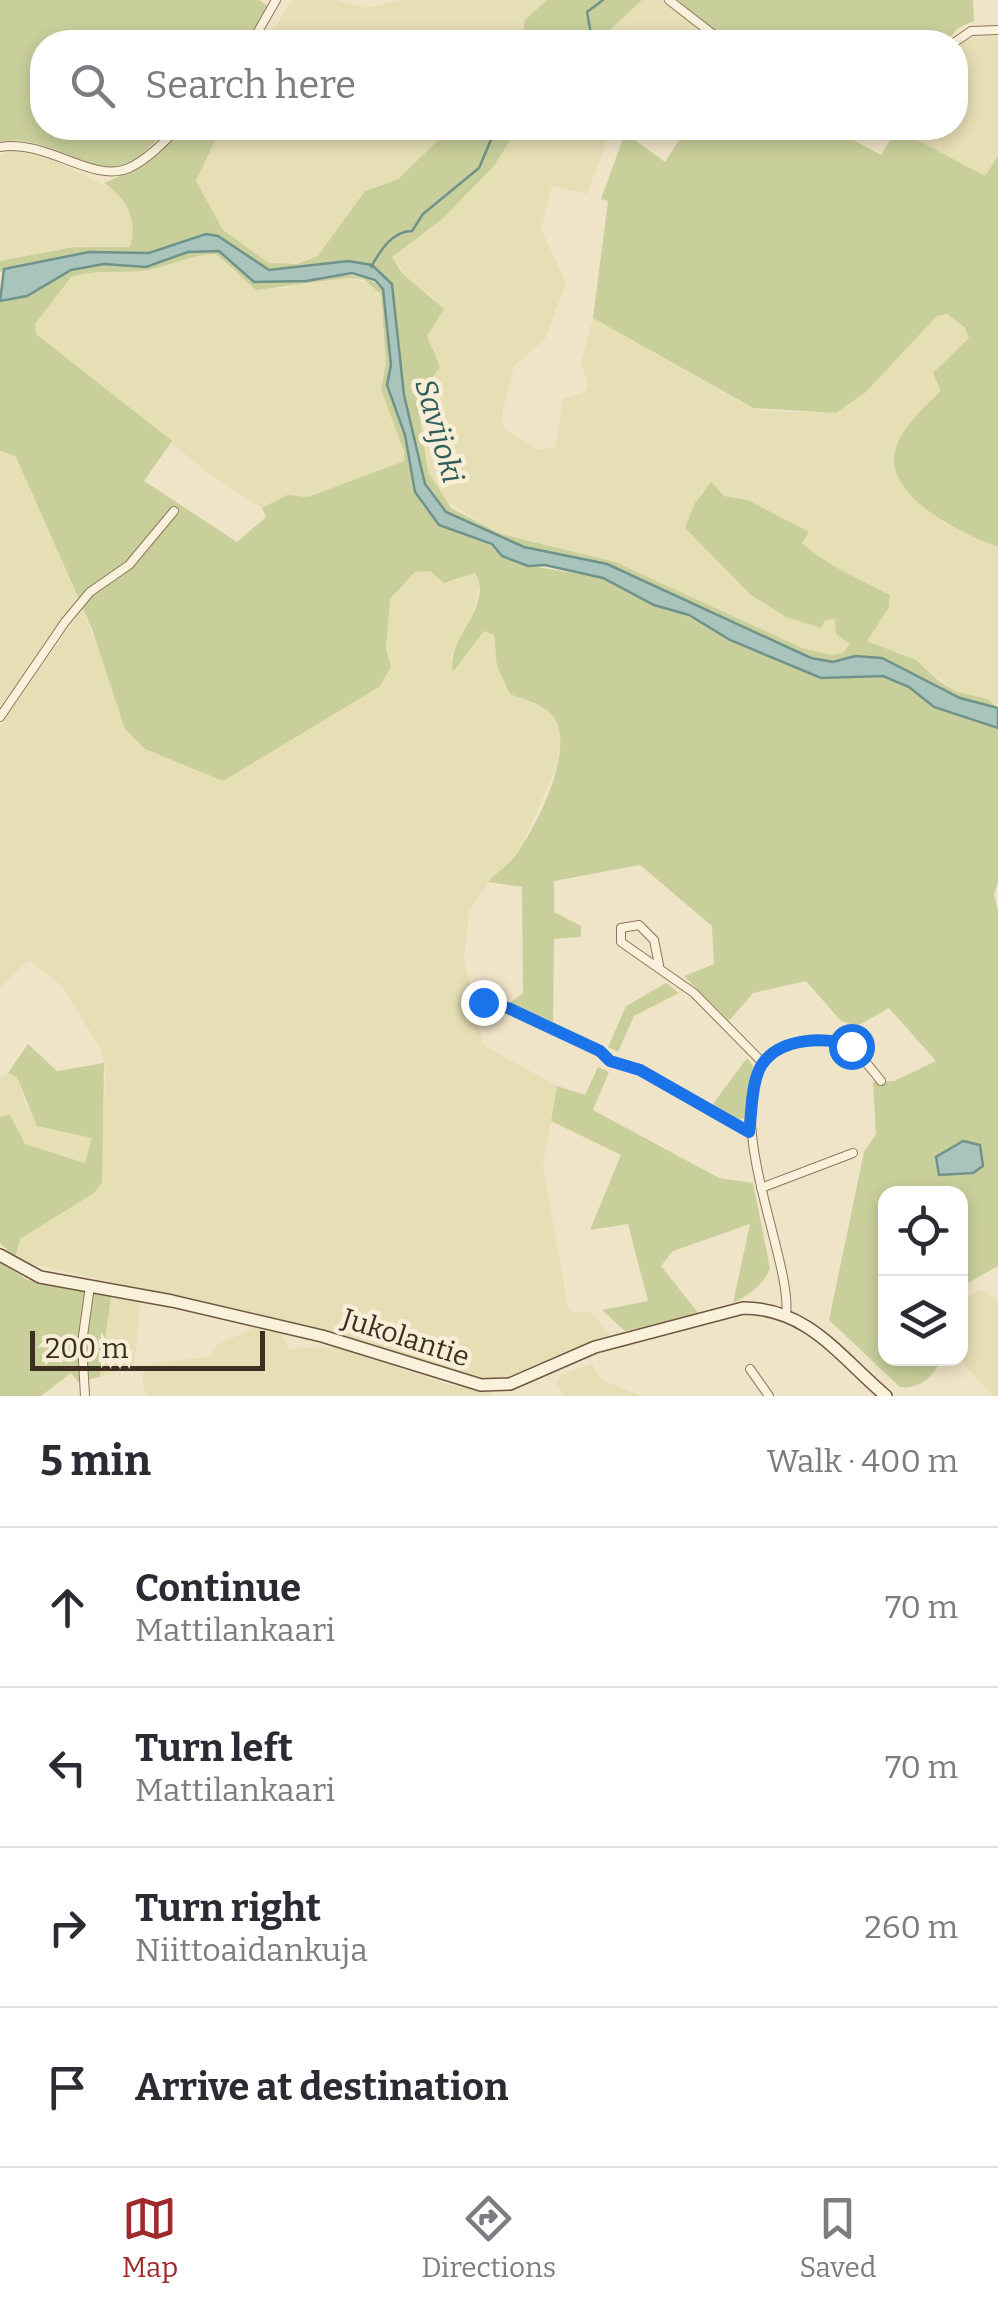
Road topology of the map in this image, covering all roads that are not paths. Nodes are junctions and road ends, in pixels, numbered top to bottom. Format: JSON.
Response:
{"nodes":[{"id":1,"x":276,"y":0,"type":"edge"},
{"id":2,"x":669,"y":0,"type":"edge"},
{"id":3,"x":259,"y":30,"type":"edge"},
{"id":4,"x":708,"y":30,"type":"edge"},
{"id":5,"x":998,"y":30,"type":"edge"},
{"id":6,"x":968,"y":33,"type":"edge"},
{"id":7,"x":164,"y":140,"type":"edge"},
{"id":8,"x":0,"y":147,"type":"edge"},
{"id":9,"x":174,"y":511,"type":"dead end"},
{"id":10,"x":0,"y":718,"type":"edge"},
{"id":11,"x":659,"y":965,"type":"junction"},
{"id":12,"x":483,"y":1002,"type":"dead end"},
{"id":13,"x":763,"y":1063,"type":"junction"},
{"id":14,"x":881,"y":1081,"type":"dead end"},
{"id":15,"x":749,"y":1132,"type":"junction"},
{"id":16,"x":853,"y":1153,"type":"dead end"},
{"id":17,"x":761,"y":1188,"type":"junction"},
{"id":18,"x":0,"y":1256,"type":"edge"},
{"id":19,"x":90,"y":1286,"type":"junction"},
{"id":20,"x":786,"y":1314,"type":"junction"},
{"id":21,"x":750,"y":1369,"type":"dead end"},
{"id":22,"x":881,"y":1395,"type":"edge"},
{"id":23,"x":85,"y":1396,"type":"edge"},
{"id":24,"x":770,"y":1396,"type":"edge"}],
"edges":[{"from":1,"to":3,"type":"street"},
{"from":2,"to":4,"type":"street"},
{"from":5,"to":6,"type":"street"},
{"from":7,"to":8,"type":"street"},
{"from":9,"to":10,"type":"street"},
{"from":11,"to":11,"type":"street"},
{"from":11,"to":13,"type":"street"},
{"from":12,"to":15,"type":"street"},
{"from":13,"to":14,"type":"street"},
{"from":13,"to":15,"type":"street"},
{"from":15,"to":17,"type":"street"},
{"from":16,"to":17,"type":"street"},
{"from":17,"to":20,"type":"street"},
{"from":18,"to":19,"type":"street","name":"Jukolantie"},
{"from":19,"to":20,"type":"street","name":"Jukolantie"},
{"from":19,"to":23,"type":"street"},
{"from":20,"to":22,"type":"street","name":"Jukolantie"},
{"from":21,"to":24,"type":"street"}]}
